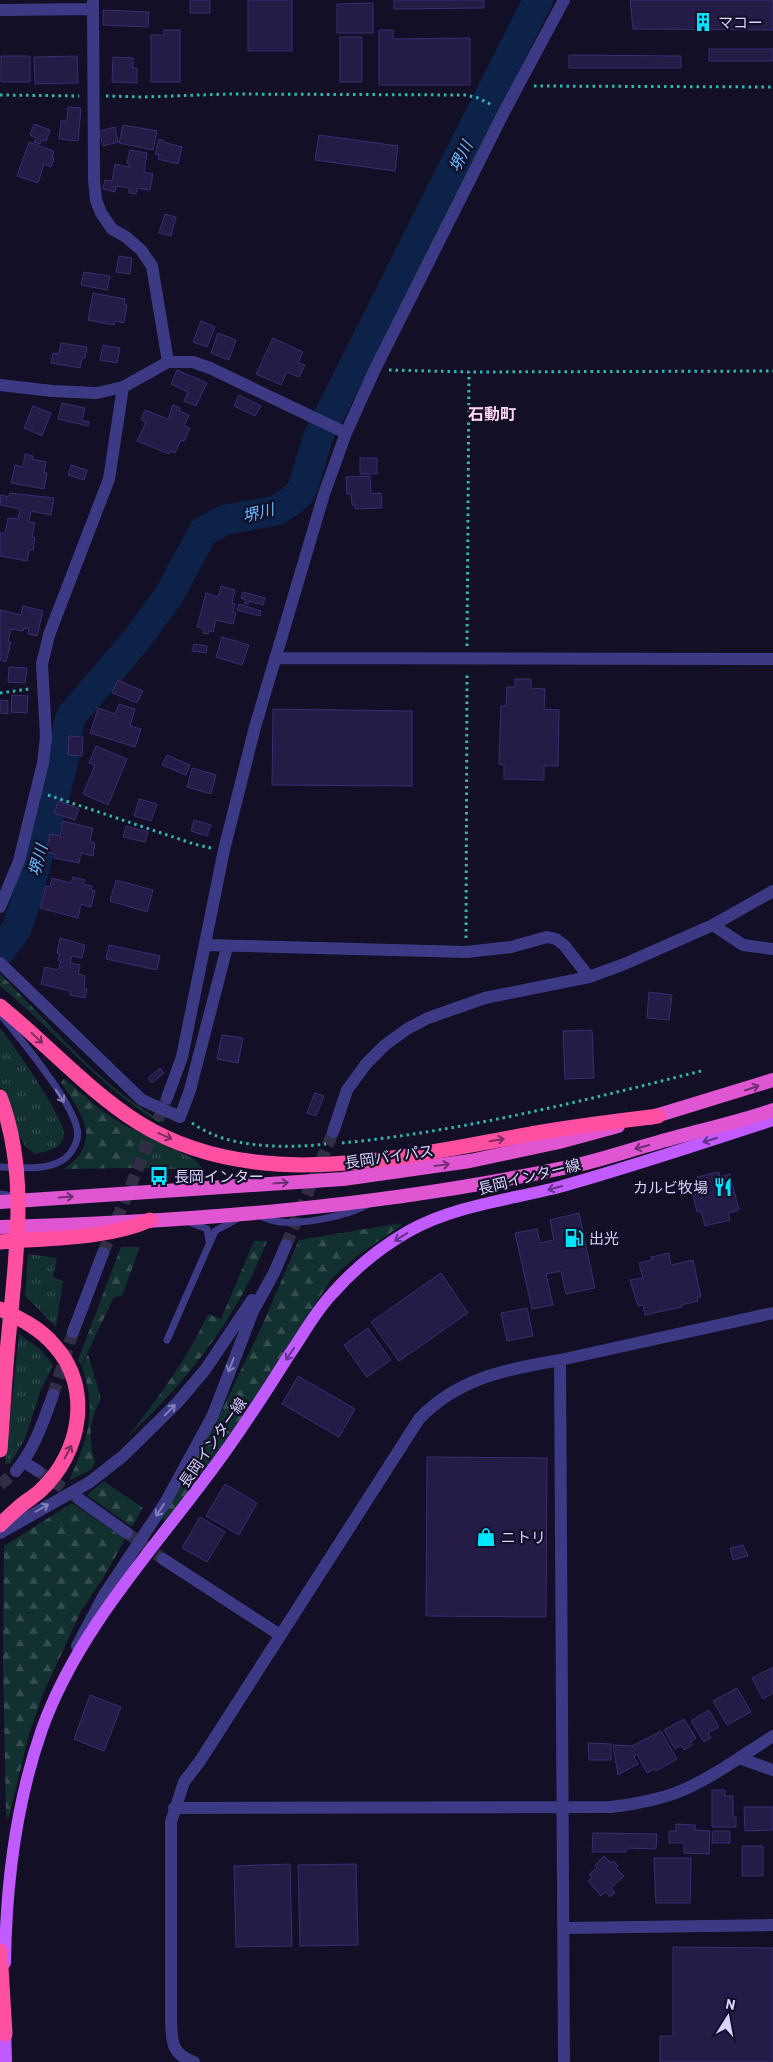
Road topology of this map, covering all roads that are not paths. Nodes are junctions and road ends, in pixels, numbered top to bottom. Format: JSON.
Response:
{"nodes":[{"id":1,"x":564,"y":0,"type":"edge"},
{"id":2,"x":93,"y":4,"type":"edge"},
{"id":3,"x":0,"y":10,"type":"edge"},
{"id":4,"x":168,"y":362,"type":"junction"},
{"id":5,"x":0,"y":385,"type":"edge"},
{"id":6,"x":124,"y":387,"type":"junction"},
{"id":7,"x":341,"y":430,"type":"junction"},
{"id":8,"x":275,"y":658,"type":"junction"},
{"id":9,"x":773,"y":659,"type":"edge"},
{"id":10,"x":773,"y":891,"type":"edge"},
{"id":11,"x":0,"y":907,"type":"edge"},
{"id":12,"x":713,"y":924,"type":"junction"},
{"id":13,"x":205,"y":945,"type":"junction"},
{"id":14,"x":227,"y":946,"type":"junction"},
{"id":15,"x":773,"y":949,"type":"edge"},
{"id":16,"x":0,"y":963,"type":"edge"},
{"id":17,"x":589,"y":977,"type":"junction"},
{"id":18,"x":0,"y":1006,"type":"edge"},
{"id":19,"x":0,"y":1014,"type":"edge"},
{"id":20,"x":773,"y":1080,"type":"edge"},
{"id":21,"x":0,"y":1098,"type":"edge"},
{"id":22,"x":167,"y":1098,"type":"tunnel mouth"},
{"id":23,"x":773,"y":1110,"type":"edge"},
{"id":24,"x":658,"y":1116,"type":"junction"},
{"id":25,"x":773,"y":1120,"type":"edge"},
{"id":26,"x":332,"y":1138,"type":"tunnel mouth"},
{"id":27,"x":0,"y":1167,"type":"edge"},
{"id":28,"x":0,"y":1194,"type":"edge"},
{"id":29,"x":38,"y":1199,"type":"junction"},
{"id":30,"x":0,"y":1202,"type":"edge"},
{"id":31,"x":251,"y":1214,"type":"junction"},
{"id":32,"x":176,"y":1218,"type":"junction"},
{"id":33,"x":150,"y":1220,"type":"junction"},
{"id":34,"x":0,"y":1227,"type":"edge"},
{"id":35,"x":0,"y":1242,"type":"edge"},
{"id":36,"x":209,"y":1242,"type":"junction"},
{"id":37,"x":286,"y":1245,"type":"tunnel mouth"},
{"id":38,"x":103,"y":1253,"type":"tunnel mouth"},
{"id":39,"x":274,"y":1273,"type":"junction"},
{"id":40,"x":0,"y":1309,"type":"edge"},
{"id":41,"x":773,"y":1313,"type":"edge"},
{"id":42,"x":9,"y":1330,"type":"junction"},
{"id":43,"x":73,"y":1332,"type":"tunnel mouth"},
{"id":44,"x":167,"y":1340,"type":"dead end"},
{"id":45,"x":0,"y":1358,"type":"edge"},
{"id":46,"x":560,"y":1360,"type":"junction"},
{"id":47,"x":53,"y":1395,"type":"tunnel mouth"},
{"id":48,"x":0,"y":1450,"type":"edge"},
{"id":49,"x":38,"y":1471,"type":"tunnel mouth"},
{"id":50,"x":79,"y":1499,"type":"tunnel mouth"},
{"id":51,"x":0,"y":1525,"type":"edge"},
{"id":52,"x":0,"y":1532,"type":"edge"},
{"id":53,"x":127,"y":1533,"type":"tunnel mouth"},
{"id":54,"x":163,"y":1559,"type":"tunnel mouth"},
{"id":55,"x":280,"y":1635,"type":"junction"},
{"id":56,"x":60,"y":1687,"type":"junction"},
{"id":57,"x":773,"y":1736,"type":"edge"},
{"id":58,"x":738,"y":1758,"type":"junction"},
{"id":59,"x":773,"y":1770,"type":"edge"},
{"id":60,"x":174,"y":1808,"type":"junction"},
{"id":61,"x":562,"y":1808,"type":"junction"},
{"id":62,"x":773,"y":1925,"type":"edge"},
{"id":63,"x":564,"y":1928,"type":"junction"},
{"id":64,"x":0,"y":1951,"type":"edge"},
{"id":65,"x":5,"y":2034,"type":"junction"},
{"id":66,"x":6,"y":2062,"type":"edge"},
{"id":67,"x":194,"y":2062,"type":"edge"},
{"id":68,"x":564,"y":2062,"type":"edge"}],
"edges":[{"from":1,"to":7,"type":"street"},
{"from":2,"to":3,"type":"street"},
{"from":2,"to":4,"type":"street"},
{"from":4,"to":6,"type":"street"},
{"from":4,"to":7,"type":"street"},
{"from":5,"to":6,"type":"street"},
{"from":6,"to":11,"type":"street"},
{"from":7,"to":8,"type":"street"},
{"from":8,"to":9,"type":"street"},
{"from":8,"to":13,"type":"street"},
{"from":10,"to":12,"type":"street"},
{"from":12,"to":15,"type":"street"},
{"from":12,"to":17,"type":"street"},
{"from":13,"to":14,"type":"street"},
{"from":13,"to":22,"type":"street"},
{"from":14,"to":16,"type":"street"},
{"from":14,"to":17,"type":"street"},
{"from":17,"to":26,"type":"street"},
{"from":18,"to":24,"type":"highway","one_way":true},
{"from":19,"to":27,"type":"lane","one_way":true},
{"from":24,"to":20,"type":"highway","name":"長岡バイパス","one_way":true},
{"from":21,"to":42,"type":"highway"},
{"from":23,"to":31,"type":"highway","one_way":true},
{"from":29,"to":24,"type":"highway","name":"長岡バイパス","one_way":true},
{"from":25,"to":56,"type":"main road","name":"長岡インター線","one_way":true},
{"from":28,"to":29,"type":"lane"},
{"from":29,"to":30,"type":"highway","name":"長岡バイパス"},
{"from":31,"to":32,"type":"highway"},
{"from":31,"to":36,"type":"lane"},
{"from":32,"to":33,"type":"highway"},
{"from":32,"to":36,"type":"lane"},
{"from":33,"to":34,"type":"highway"},
{"from":33,"to":35,"type":"highway"},
{"from":36,"to":44,"type":"lane"},
{"from":37,"to":39,"type":"street"},
{"from":38,"to":43,"type":"street"},
{"from":52,"to":39,"type":"street","one_way":true},
{"from":39,"to":56,"type":"street","one_way":true},
{"from":51,"to":40,"type":"highway","one_way":true},
{"from":41,"to":46,"type":"street"},
{"from":42,"to":45,"type":"highway"},
{"from":42,"to":48,"type":"highway"},
{"from":46,"to":55,"type":"street"},
{"from":46,"to":61,"type":"street"},
{"from":47,"to":49,"type":"street"},
{"from":50,"to":53,"type":"street"},
{"from":54,"to":55,"type":"street"},
{"from":55,"to":60,"type":"street"},
{"from":56,"to":65,"type":"main road","name":"長岡インター線"},
{"from":57,"to":58,"type":"street"},
{"from":58,"to":59,"type":"street"},
{"from":58,"to":61,"type":"street"},
{"from":60,"to":61,"type":"street"},
{"from":60,"to":67,"type":"street"},
{"from":61,"to":63,"type":"street"},
{"from":62,"to":63,"type":"street"},
{"from":63,"to":68,"type":"street"},
{"from":64,"to":65,"type":"highway"},
{"from":65,"to":66,"type":"main road","name":"長岡インター線"}]}
